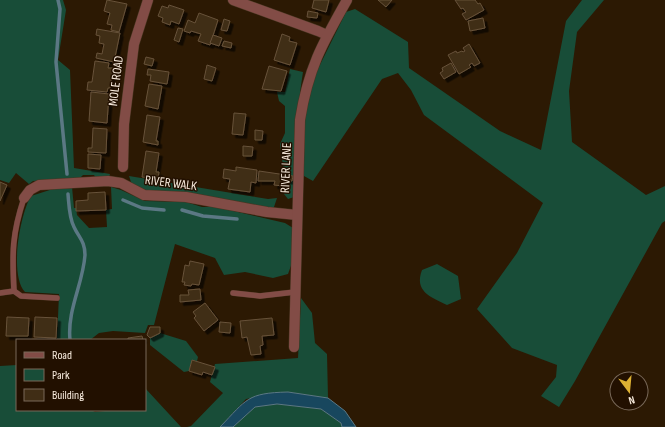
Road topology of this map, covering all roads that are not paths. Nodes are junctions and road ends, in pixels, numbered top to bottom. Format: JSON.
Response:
{"nodes":[{"id":1,"x":148,"y":0,"type":"edge"},
{"id":2,"x":233,"y":0,"type":"edge"},
{"id":3,"x":347,"y":0,"type":"edge"},
{"id":4,"x":326,"y":35,"type":"junction"},
{"id":5,"x":123,"y":167,"type":"dead end"},
{"id":6,"x":24,"y":198,"type":"joint"},
{"id":7,"x":297,"y":215,"type":"junction"},
{"id":8,"x":14,"y":291,"type":"junction"},
{"id":9,"x":295,"y":292,"type":"junction"},
{"id":10,"x":0,"y":293,"type":"edge"},
{"id":11,"x":233,"y":293,"type":"dead end"},
{"id":12,"x":57,"y":298,"type":"dead end"},
{"id":13,"x":294,"y":347,"type":"dead end"}],
"edges":[{"from":1,"to":5,"type":"street","name":"MOLE ROAD"},
{"from":2,"to":4,"type":"street"},
{"from":3,"to":4,"type":"street","name":"RIVER LANE"},
{"from":4,"to":7,"type":"street","name":"RIVER LANE"},
{"from":6,"to":7,"type":"street","name":"RIVER WALK"},
{"from":6,"to":8,"type":"lane"},
{"from":7,"to":9,"type":"street","name":"RIVER LANE"},
{"from":8,"to":10,"type":"lane"},
{"from":8,"to":12,"type":"lane"},
{"from":9,"to":11,"type":"lane"},
{"from":9,"to":13,"type":"street","name":"RIVER LANE"}]}
